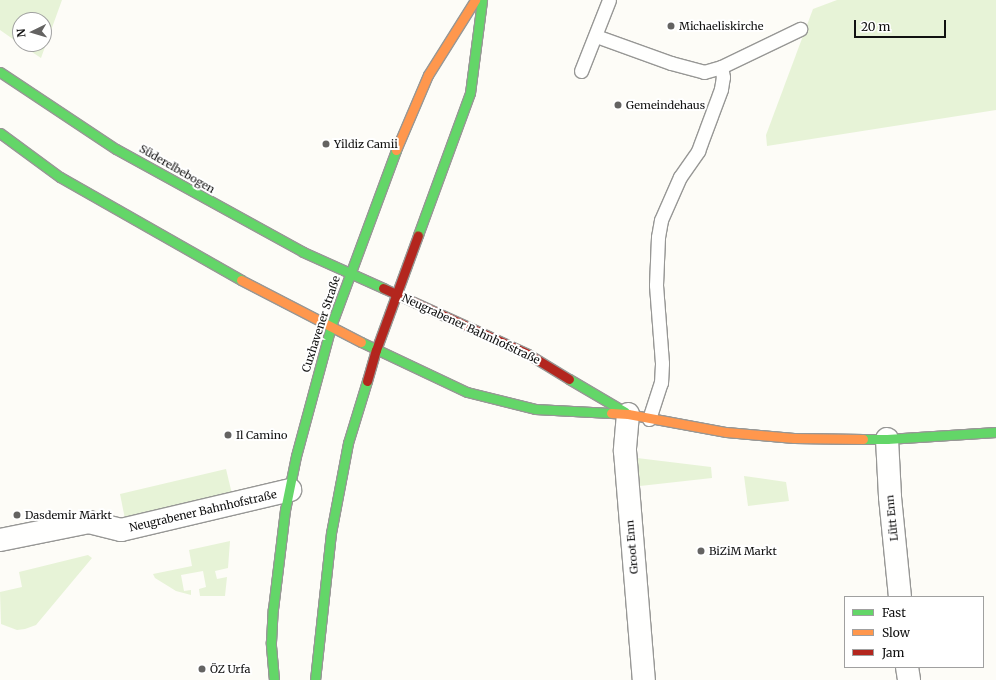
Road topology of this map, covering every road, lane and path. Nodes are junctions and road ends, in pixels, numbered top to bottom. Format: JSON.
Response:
{"nodes":[{"id":1,"x":476,"y":0,"type":"edge"},
{"id":2,"x":482,"y":0,"type":"edge"},
{"id":3,"x":609,"y":0,"type":"edge"},
{"id":4,"x":800,"y":29,"type":"dead end"},
{"id":5,"x":596,"y":36,"type":"junction"},
{"id":6,"x":722,"y":67,"type":"junction"},
{"id":7,"x":581,"y":71,"type":"dead end"},
{"id":8,"x":0,"y":72,"type":"edge"},
{"id":9,"x":0,"y":133,"type":"edge"},
{"id":10,"x":350,"y":272,"type":"junction"},
{"id":11,"x":396,"y":293,"type":"junction"},
{"id":12,"x":331,"y":326,"type":"junction"},
{"id":13,"x":376,"y":350,"type":"junction"},
{"id":14,"x":628,"y":414,"type":"junction"},
{"id":15,"x":649,"y":419,"type":"junction"},
{"id":16,"x":996,"y":432,"type":"edge"},
{"id":17,"x":887,"y":439,"type":"junction"},
{"id":18,"x":290,"y":490,"type":"junction"},
{"id":19,"x":0,"y":540,"type":"edge"},
{"id":20,"x":900,"y":596,"type":"edge"},
{"id":21,"x":907,"y":668,"type":"edge"},
{"id":22,"x":274,"y":680,"type":"edge"},
{"id":23,"x":315,"y":680,"type":"edge"},
{"id":24,"x":644,"y":680,"type":"edge"},
{"id":25,"x":909,"y":680,"type":"edge"}],
"edges":[{"from":1,"to":10,"type":"main road","name":"Cuxhavener Straße"},
{"from":2,"to":11,"type":"main road"},
{"from":3,"to":5,"type":"lane"},
{"from":4,"to":6,"type":"lane"},
{"from":5,"to":6,"type":"lane"},
{"from":5,"to":7,"type":"lane"},
{"from":6,"to":15,"type":"lane"},
{"from":8,"to":10,"type":"main road","name":"Süderelbebogen"},
{"from":9,"to":12,"type":"main road"},
{"from":10,"to":11,"type":"main road","name":"Süderelbebogen"},
{"from":10,"to":12,"type":"main road","name":"Cuxhavener Straße"},
{"from":11,"to":13,"type":"main road"},
{"from":11,"to":14,"type":"main road","name":"Neugrabener Bahnhofstraße"},
{"from":12,"to":13,"type":"main road","name":"Neugrabener Bahnhofstraße"},
{"from":12,"to":18,"type":"main road","name":"Cuxhavener Straße"},
{"from":13,"to":14,"type":"main road","name":"Neugrabener Bahnhofstraße"},
{"from":13,"to":23,"type":"main road"},
{"from":14,"to":15,"type":"main road","name":"Neugrabener Bahnhofstraße"},
{"from":14,"to":24,"type":"street","name":"Groot Enn"},
{"from":15,"to":17,"type":"main road","name":"Neugrabener Bahnhofstraße"},
{"from":16,"to":17,"type":"main road","name":"Neugrabener Bahnhofstraße"},
{"from":17,"to":20,"type":"street","name":"Lütt Enn"},
{"from":18,"to":19,"type":"street","name":"Neugrabener Bahnhofstraße"},
{"from":18,"to":22,"type":"main road","name":"Cuxhavener Straße"},
{"from":21,"to":25,"type":"street"}]}
